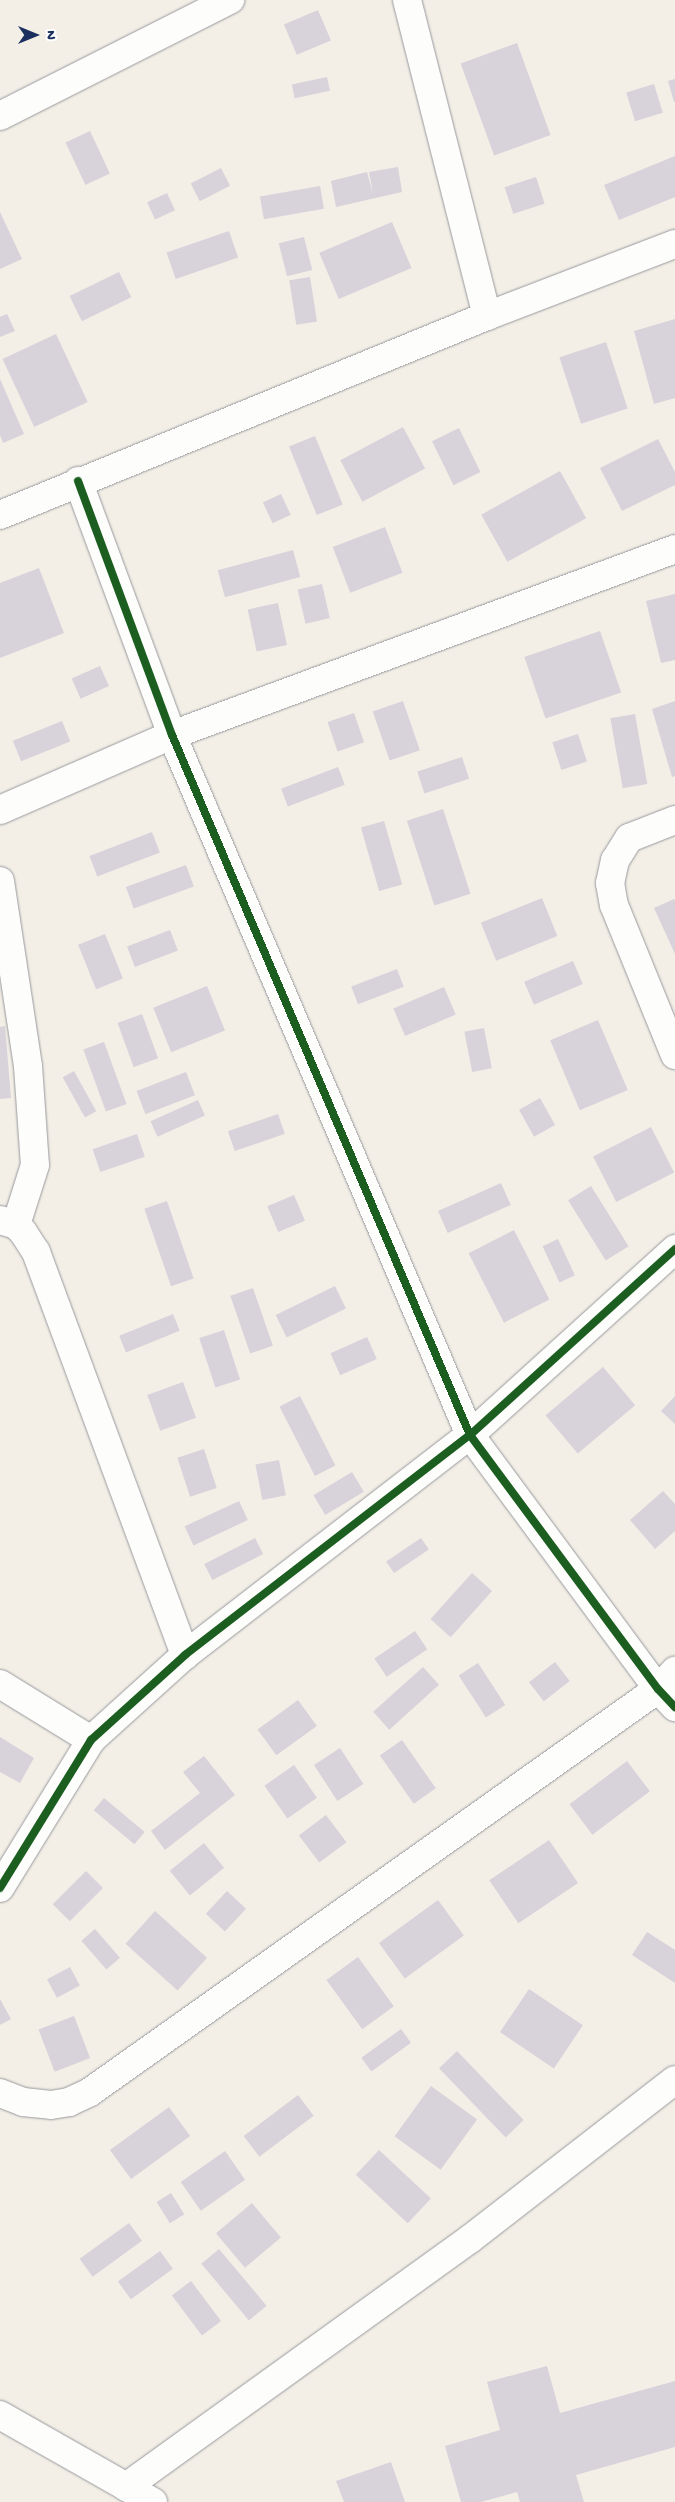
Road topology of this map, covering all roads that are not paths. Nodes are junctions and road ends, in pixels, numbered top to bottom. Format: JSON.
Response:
{"nodes":[{"id":1,"x":230,"y":0,"type":"edge"},
{"id":2,"x":406,"y":0,"type":"edge"},
{"id":3,"x":0,"y":116,"type":"edge"},
{"id":4,"x":675,"y":244,"type":"edge"},
{"id":5,"x":486,"y":316,"type":"junction"},
{"id":6,"x":78,"y":481,"type":"junction"},
{"id":7,"x":0,"y":515,"type":"edge"},
{"id":8,"x":675,"y":549,"type":"edge"},
{"id":9,"x":172,"y":735,"type":"junction"},
{"id":10,"x":0,"y":810,"type":"edge"},
{"id":11,"x":675,"y":820,"type":"edge"},
{"id":12,"x":0,"y":881,"type":"edge"},
{"id":13,"x":675,"y":1055,"type":"edge"},
{"id":14,"x":8,"y":1223,"type":"edge"},
{"id":15,"x":675,"y":1248,"type":"edge"},
{"id":16,"x":470,"y":1435,"type":"junction"},
{"id":17,"x":184,"y":1655,"type":"junction"},
{"id":18,"x":0,"y":1684,"type":"edge"},
{"id":19,"x":669,"y":1689,"type":"edge"},
{"id":20,"x":91,"y":1740,"type":"junction"},
{"id":21,"x":0,"y":1888,"type":"edge"},
{"id":22,"x":675,"y":2080,"type":"edge"},
{"id":23,"x":0,"y":2093,"type":"edge"},
{"id":24,"x":0,"y":2415,"type":"edge"},
{"id":25,"x":126,"y":2487,"type":"junction"},
{"id":26,"x":153,"y":2502,"type":"edge"}],
"edges":[{"from":1,"to":3,"type":"street"},
{"from":2,"to":5,"type":"street"},
{"from":4,"to":5,"type":"street"},
{"from":5,"to":6,"type":"street"},
{"from":6,"to":7,"type":"street"},
{"from":6,"to":9,"type":"street"},
{"from":8,"to":9,"type":"street"},
{"from":9,"to":10,"type":"street"},
{"from":9,"to":16,"type":"street"},
{"from":11,"to":13,"type":"street"},
{"from":12,"to":14,"type":"street"},
{"from":14,"to":17,"type":"street"},
{"from":15,"to":16,"type":"street"},
{"from":16,"to":17,"type":"street"},
{"from":16,"to":19,"type":"street"},
{"from":17,"to":20,"type":"street"},
{"from":18,"to":20,"type":"street"},
{"from":19,"to":23,"type":"street"},
{"from":20,"to":21,"type":"street"},
{"from":22,"to":25,"type":"street"},
{"from":24,"to":25,"type":"street"},
{"from":25,"to":26,"type":"street"}]}
